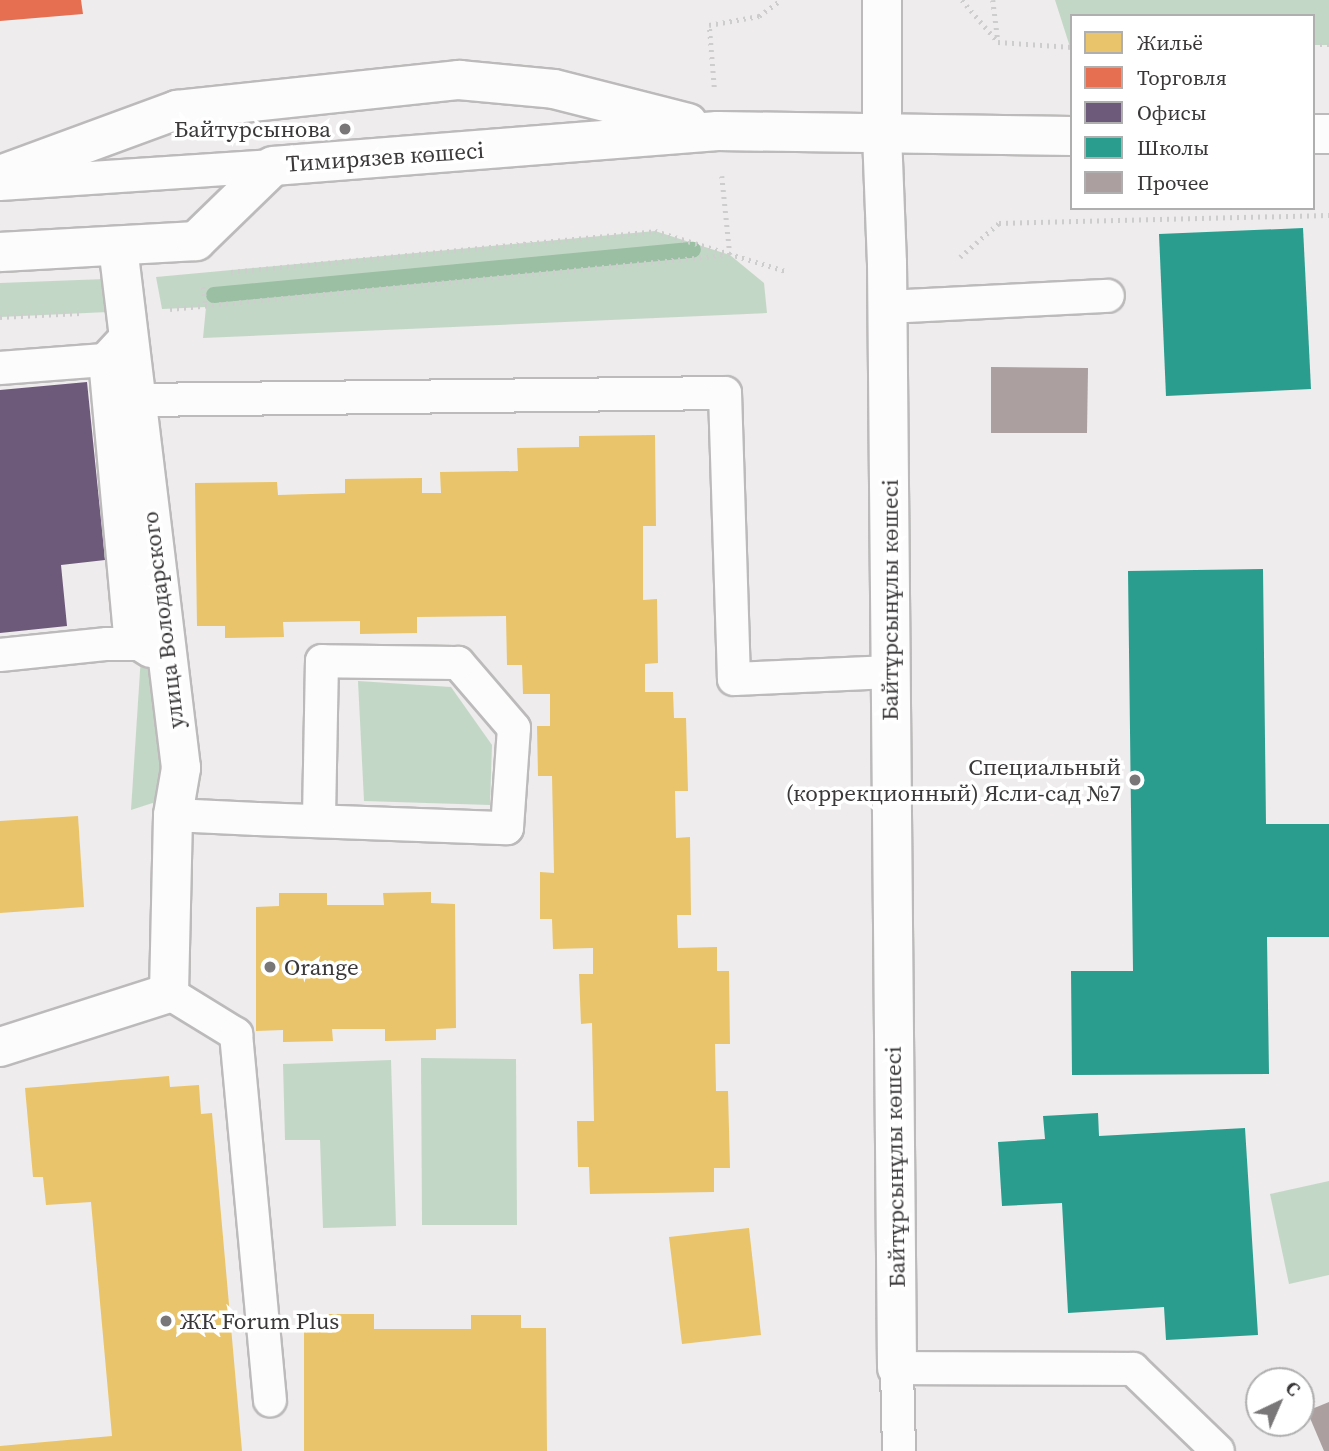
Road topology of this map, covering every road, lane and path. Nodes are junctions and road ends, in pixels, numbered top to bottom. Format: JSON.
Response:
{"nodes":[{"id":1,"x":781,"y":0,"type":"edge"},
{"id":2,"x":882,"y":0,"type":"edge"},
{"id":3,"x":962,"y":0,"type":"edge"},
{"id":4,"x":993,"y":0,"type":"edge"},
{"id":5,"x":998,"y":42,"type":"junction"},
{"id":6,"x":1070,"y":47,"type":"edge"},
{"id":7,"x":718,"y":131,"type":"junction"},
{"id":8,"x":882,"y":134,"type":"junction"},
{"id":9,"x":1070,"y":136,"type":"edge"},
{"id":10,"x":273,"y":166,"type":"junction"},
{"id":11,"x":0,"y":175,"type":"edge"},
{"id":12,"x":0,"y":184,"type":"edge"},
{"id":13,"x":1329,"y":215,"type":"edge"},
{"id":14,"x":118,"y":247,"type":"junction"},
{"id":15,"x":0,"y":252,"type":"edge"},
{"id":16,"x":730,"y":255,"type":"junction"},
{"id":17,"x":960,"y":257,"type":"dead end"},
{"id":18,"x":786,"y":271,"type":"dead end"},
{"id":19,"x":229,"y":272,"type":"dead end"},
{"id":20,"x":1108,"y":296,"type":"dead end"},
{"id":21,"x":888,"y":307,"type":"junction"},
{"id":22,"x":0,"y":317,"type":"edge"},
{"id":23,"x":120,"y":335,"type":"junction"},
{"id":24,"x":0,"y":368,"type":"edge"},
{"id":25,"x":136,"y":400,"type":"junction"},
{"id":26,"x":131,"y":644,"type":"junction"},
{"id":27,"x":0,"y":655,"type":"edge"},
{"id":28,"x":169,"y":662,"type":"junction"},
{"id":29,"x":891,"y":672,"type":"junction"},
{"id":30,"x":173,"y":815,"type":"junction"},
{"id":31,"x":318,"y":821,"type":"junction"},
{"id":32,"x":169,"y":993,"type":"junction"},
{"id":33,"x":0,"y":1047,"type":"edge"},
{"id":34,"x":897,"y":1368,"type":"junction"},
{"id":35,"x":270,"y":1401,"type":"dead end"},
{"id":36,"x":899,"y":1451,"type":"edge"},
{"id":37,"x":1218,"y":1451,"type":"edge"}],
"edges":[{"from":1,"to":7,"type":"path"},
{"from":2,"to":8,"type":"street","name":"Байтұрсынұлы көшесі"},
{"from":3,"to":5,"type":"path"},
{"from":4,"to":5,"type":"path"},
{"from":5,"to":6,"type":"path"},
{"from":7,"to":8,"type":"street","name":"Тимирязев көшесі"},
{"from":7,"to":10,"type":"street","name":"Тимирязев көшесі"},
{"from":7,"to":11,"type":"street","name":"Тимирязев көшесі"},
{"from":7,"to":16,"type":"path"},
{"from":8,"to":9,"type":"street","name":"Тимирязев көшесі"},
{"from":8,"to":21,"type":"street","name":"Байтұрсынұлы көшесі"},
{"from":10,"to":12,"type":"lane"},
{"from":10,"to":14,"type":"street","name":"Тимирязев көшесі"},
{"from":13,"to":17,"type":"path"},
{"from":14,"to":15,"type":"street","name":"Тимирязев көшесі"},
{"from":14,"to":23,"type":"street","name":"улица Володарского"},
{"from":16,"to":18,"type":"path"},
{"from":16,"to":19,"type":"path"},
{"from":16,"to":23,"type":"path"},
{"from":20,"to":21,"type":"lane"},
{"from":21,"to":29,"type":"street","name":"Байтұрсынұлы көшесі"},
{"from":22,"to":23,"type":"path"},
{"from":23,"to":24,"type":"lane"},
{"from":23,"to":25,"type":"street","name":"улица Володарского"},
{"from":23,"to":26,"type":"lane"},
{"from":25,"to":28,"type":"street","name":"улица Володарского"},
{"from":25,"to":29,"type":"lane"},
{"from":26,"to":27,"type":"lane"},
{"from":26,"to":28,"type":"lane"},
{"from":28,"to":30,"type":"street","name":"улица Володарского"},
{"from":29,"to":34,"type":"street","name":"Байтұрсынұлы көшесі"},
{"from":30,"to":31,"type":"lane"},
{"from":30,"to":32,"type":"street","name":"улица Володарского"},
{"from":31,"to":31,"type":"lane"},
{"from":32,"to":33,"type":"street"},
{"from":32,"to":35,"type":"lane"},
{"from":34,"to":36,"type":"lane"},
{"from":34,"to":37,"type":"lane"}]}
